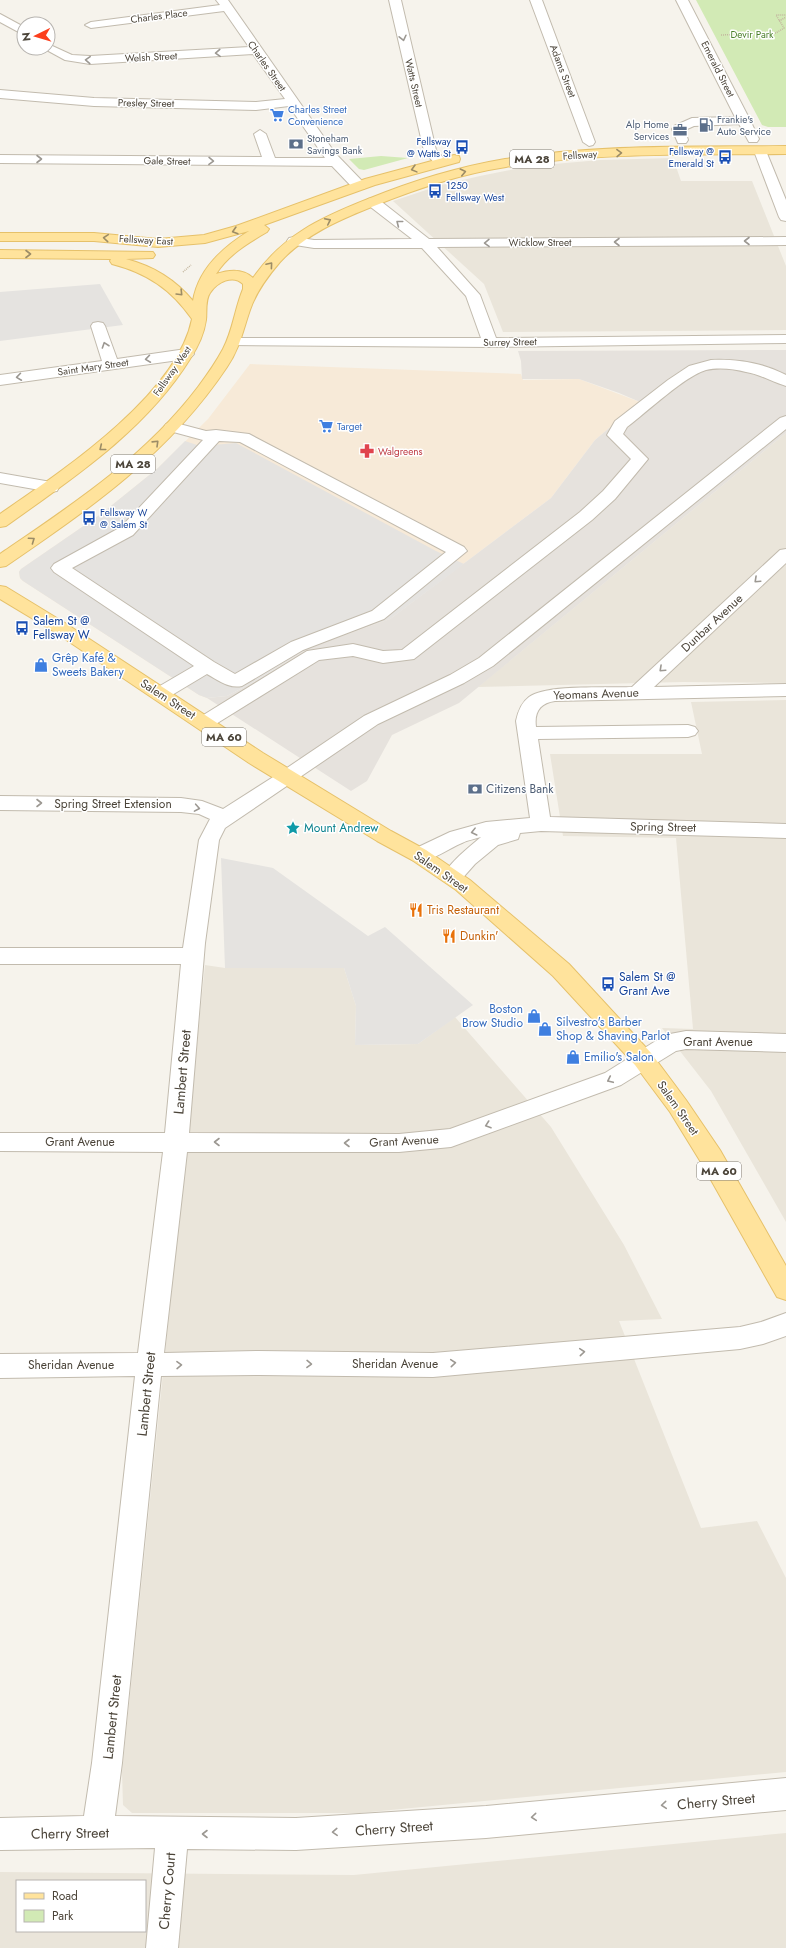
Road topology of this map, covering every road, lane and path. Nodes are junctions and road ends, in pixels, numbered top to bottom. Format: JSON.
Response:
{"nodes":[{"id":1,"x":395,"y":0,"type":"edge"},
{"id":2,"x":536,"y":0,"type":"edge"},
{"id":3,"x":682,"y":0,"type":"edge"},
{"id":4,"x":225,"y":4,"type":"edge"},
{"id":5,"x":786,"y":16,"type":"edge"},
{"id":6,"x":0,"y":17,"type":"edge"},
{"id":7,"x":779,"y":21,"type":"junction"},
{"id":8,"x":90,"y":25,"type":"dead end"},
{"id":9,"x":16,"y":27,"type":"edge"},
{"id":10,"x":701,"y":35,"type":"junction"},
{"id":11,"x":257,"y":50,"type":"junction"},
{"id":12,"x":56,"y":51,"type":"edge"},
{"id":13,"x":0,"y":94,"type":"edge"},
{"id":14,"x":292,"y":102,"type":"junction"},
{"id":15,"x":744,"y":120,"type":"junction"},
{"id":16,"x":260,"y":134,"type":"dead end"},
{"id":17,"x":753,"y":138,"type":"junction"},
{"id":18,"x":786,"y":138,"type":"edge"},
{"id":19,"x":682,"y":140,"type":"junction"},
{"id":20,"x":589,"y":142,"type":"junction"},
{"id":21,"x":558,"y":144,"type":"dead end"},
{"id":22,"x":786,"y":150,"type":"edge"},
{"id":23,"x":760,"y":151,"type":"junction"},
{"id":24,"x":465,"y":156,"type":"dead end"},
{"id":25,"x":0,"y":159,"type":"edge"},
{"id":26,"x":270,"y":162,"type":"junction"},
{"id":27,"x":334,"y":162,"type":"junction"},
{"id":28,"x":441,"y":162,"type":"junction"},
{"id":29,"x":359,"y":186,"type":"junction"},
{"id":30,"x":373,"y":202,"type":"junction"},
{"id":31,"x":311,"y":204,"type":"junction"},
{"id":32,"x":786,"y":217,"type":"edge"},
{"id":33,"x":0,"y":237,"type":"edge"},
{"id":34,"x":294,"y":241,"type":"junction"},
{"id":35,"x":786,"y":241,"type":"edge"},
{"id":36,"x":425,"y":243,"type":"junction"},
{"id":37,"x":268,"y":247,"type":"dead end"},
{"id":38,"x":253,"y":249,"type":"dead end"},
{"id":39,"x":229,"y":252,"type":"junction"},
{"id":40,"x":0,"y":254,"type":"edge"},
{"id":41,"x":56,"y":254,"type":"junction"},
{"id":42,"x":205,"y":254,"type":"dead end"},
{"id":43,"x":188,"y":260,"type":"joint"},
{"id":44,"x":179,"y":275,"type":"dead end"},
{"id":45,"x":202,"y":294,"type":"junction"},
{"id":46,"x":245,"y":302,"type":"junction"},
{"id":47,"x":199,"y":319,"type":"junction"},
{"id":48,"x":98,"y":326,"type":"dead end"},
{"id":49,"x":786,"y":339,"type":"edge"},
{"id":50,"x":234,"y":342,"type":"junction"},
{"id":51,"x":490,"y":343,"type":"junction"},
{"id":52,"x":186,"y":354,"type":"junction"},
{"id":53,"x":111,"y":364,"type":"junction"},
{"id":54,"x":0,"y":380,"type":"edge"},
{"id":55,"x":786,"y":381,"type":"edge"},
{"id":56,"x":786,"y":421,"type":"edge"},
{"id":57,"x":172,"y":427,"type":"junction"},
{"id":58,"x":216,"y":436,"type":"junction"},
{"id":59,"x":0,"y":478,"type":"edge"},
{"id":60,"x":51,"y":487,"type":"junction"},
{"id":61,"x":0,"y":522,"type":"edge"},
{"id":62,"x":786,"y":554,"type":"edge"},
{"id":63,"x":0,"y":562,"type":"edge"},
{"id":64,"x":0,"y":591,"type":"edge"},
{"id":65,"x":207,"y":666,"type":"junction"},
{"id":66,"x":786,"y":690,"type":"edge"},
{"id":67,"x":638,"y":692,"type":"junction"},
{"id":68,"x":160,"y":694,"type":"junction"},
{"id":69,"x":204,"y":723,"type":"junction"},
{"id":70,"x":688,"y":731,"type":"dead end"},
{"id":71,"x":527,"y":733,"type":"junction"},
{"id":72,"x":288,"y":777,"type":"junction"},
{"id":73,"x":0,"y":803,"type":"edge"},
{"id":74,"x":225,"y":817,"type":"junction"},
{"id":75,"x":540,"y":824,"type":"junction"},
{"id":76,"x":786,"y":831,"type":"edge"},
{"id":77,"x":420,"y":855,"type":"junction"},
{"id":78,"x":452,"y":877,"type":"junction"},
{"id":79,"x":0,"y":956,"type":"edge"},
{"id":80,"x":193,"y":956,"type":"junction"},
{"id":81,"x":786,"y":1042,"type":"edge"},
{"id":82,"x":643,"y":1059,"type":"junction"},
{"id":83,"x":0,"y":1142,"type":"edge"},
{"id":84,"x":176,"y":1142,"type":"junction"},
{"id":85,"x":786,"y":1289,"type":"edge"},
{"id":86,"x":786,"y":1324,"type":"edge"},
{"id":87,"x":149,"y":1365,"type":"junction"},
{"id":88,"x":0,"y":1366,"type":"edge"},
{"id":89,"x":786,"y":1794,"type":"edge"},
{"id":90,"x":97,"y":1832,"type":"junction"},
{"id":91,"x":0,"y":1834,"type":"edge"},
{"id":92,"x":172,"y":1834,"type":"junction"},
{"id":93,"x":162,"y":1948,"type":"edge"}],
"edges":[{"from":1,"to":28,"type":"street","name":"Watts Street","one_way":true},
{"from":2,"to":20,"type":"street","name":"Adams Street"},
{"from":3,"to":10,"type":"street","name":"Emerald Street"},
{"from":4,"to":8,"type":"street","name":"Charles Place"},
{"from":4,"to":11,"type":"street","name":"Charles Street"},
{"from":5,"to":7,"type":"path"},
{"from":5,"to":7,"type":"path"},
{"from":6,"to":9,"type":"street"},
{"from":7,"to":10,"type":"path"},
{"from":10,"to":15,"type":"street","name":"Emerald Street"},
{"from":11,"to":12,"type":"street","name":"Welsh Street","one_way":true},
{"from":11,"to":14,"type":"street","name":"Charles Street"},
{"from":13,"to":14,"type":"street","name":"Presley Street"},
{"from":14,"to":27,"type":"street","name":"Charles Street"},
{"from":15,"to":17,"type":"street","name":"Emerald Street"},
{"from":15,"to":19,"type":"street"},
{"from":16,"to":26,"type":"street"},
{"from":17,"to":18,"type":"main road","name":"Fellsway","number":"MA 28"},
{"from":17,"to":19,"type":"main road","name":"Fellsway","number":"MA 28"},
{"from":19,"to":20,"type":"main road","name":"Fellsway","number":"MA 28"},
{"from":20,"to":21,"type":"main road","name":"Fellsway","number":"MA 28"},
{"from":22,"to":23,"type":"main road","name":"Fellsway","number":"MA 28"},
{"from":30,"to":23,"type":"main road","name":"Fellsway","number":"MA 28","one_way":true},
{"from":23,"to":32,"type":"street"},
{"from":24,"to":28,"type":"main road","number":"MA 28"},
{"from":25,"to":26,"type":"street","name":"Gale Street","one_way":true},
{"from":26,"to":27,"type":"street","name":"Gale Street"},
{"from":27,"to":29,"type":"street","name":"Charles Street"},
{"from":28,"to":29,"type":"main road","number":"MA 28","one_way":true},
{"from":29,"to":31,"type":"main road","number":"MA 28"},
{"from":34,"to":30,"type":"main road","name":"Fellsway","number":"MA 28","one_way":true},
{"from":36,"to":30,"type":"street","one_way":true},
{"from":31,"to":33,"type":"main road","name":"Fellsway East","one_way":true},
{"from":31,"to":39,"type":"main road","name":"Fellsway West","number":"MA 28"},
{"from":34,"to":36,"type":"street","name":"Wicklow Street"},
{"from":34,"to":37,"type":"main road"},
{"from":46,"to":34,"type":"main road","number":"MA 28","one_way":true},
{"from":35,"to":36,"type":"street","name":"Wicklow Street","one_way":true},
{"from":36,"to":51,"type":"street"},
{"from":38,"to":39,"type":"main road"},
{"from":39,"to":42,"type":"main road"},
{"from":39,"to":45,"type":"main road","name":"Fellsway West","number":"MA 28"},
{"from":40,"to":41,"type":"main road","name":"Fellsway East","one_way":true},
{"from":41,"to":43,"type":"main road","name":"Fellsway East"},
{"from":41,"to":47,"type":"main road","one_way":true},
{"from":43,"to":44,"type":"path"},
{"from":45,"to":46,"type":"main road"},
{"from":45,"to":47,"type":"main road","name":"Fellsway West","number":"MA 28"},
{"from":46,"to":50,"type":"main road","number":"MA 28"},
{"from":47,"to":52,"type":"main road","name":"Fellsway West","number":"MA 28"},
{"from":53,"to":48,"type":"street","one_way":true},
{"from":49,"to":51,"type":"street","name":"Surrey Street"},
{"from":50,"to":51,"type":"street","name":"Surrey Street"},
{"from":50,"to":57,"type":"main road","number":"MA 28"},
{"from":52,"to":53,"type":"street","name":"Saint Mary Street","one_way":true},
{"from":52,"to":60,"type":"main road","name":"Fellsway West","number":"MA 28","one_way":true},
{"from":53,"to":54,"type":"street","name":"Saint Mary Street","one_way":true},
{"from":55,"to":69,"type":"street"},
{"from":56,"to":72,"type":"street","name":"Lambert Street"},
{"from":57,"to":58,"type":"street"},
{"from":63,"to":57,"type":"main road","number":"MA 28","one_way":true},
{"from":58,"to":65,"type":"street"},
{"from":58,"to":65,"type":"street"},
{"from":59,"to":60,"type":"street"},
{"from":60,"to":61,"type":"main road","name":"Fellsway West","number":"MA 28"},
{"from":62,"to":67,"type":"street","name":"Dunbar Avenue","one_way":true},
{"from":64,"to":68,"type":"main road","name":"Salem Street","number":"MA 60"},
{"from":65,"to":68,"type":"street"},
{"from":66,"to":67,"type":"street","name":"Yeomans Avenue"},
{"from":67,"to":71,"type":"street","name":"Yeomans Avenue"},
{"from":68,"to":69,"type":"main road","name":"Salem Street","number":"MA 60"},
{"from":69,"to":72,"type":"main road","name":"Salem Street","number":"MA 60"},
{"from":70,"to":71,"type":"street"},
{"from":71,"to":75,"type":"street","name":"Yeomans Avenue"},
{"from":72,"to":74,"type":"street","name":"Lambert Street"},
{"from":72,"to":77,"type":"main road","name":"Salem Street","number":"MA 60"},
{"from":73,"to":74,"type":"street","name":"Spring Street Extension","one_way":true},
{"from":74,"to":80,"type":"street","name":"Lambert Street"},
{"from":75,"to":76,"type":"street","name":"Spring Street"},
{"from":75,"to":77,"type":"street","name":"Spring Street","one_way":true},
{"from":75,"to":78,"type":"street","name":"Spring Street"},
{"from":77,"to":78,"type":"main road","name":"Salem Street","number":"MA 60"},
{"from":78,"to":82,"type":"main road","name":"Salem Street","number":"MA 60"},
{"from":79,"to":80,"type":"street"},
{"from":80,"to":84,"type":"street","name":"Lambert Street"},
{"from":81,"to":82,"type":"street","name":"Grant Avenue"},
{"from":82,"to":84,"type":"street","name":"Grant Avenue","one_way":true},
{"from":82,"to":85,"type":"main road","name":"Salem Street","number":"MA 60"},
{"from":83,"to":84,"type":"street","name":"Grant Avenue"},
{"from":84,"to":87,"type":"street","name":"Lambert Street"},
{"from":87,"to":86,"type":"street","name":"Sheridan Avenue","one_way":true},
{"from":87,"to":88,"type":"street","name":"Sheridan Avenue"},
{"from":87,"to":90,"type":"street","name":"Lambert Street"},
{"from":89,"to":92,"type":"street","name":"Cherry Street","one_way":true},
{"from":90,"to":91,"type":"street","name":"Cherry Street"},
{"from":90,"to":92,"type":"street","name":"Cherry Street"},
{"from":92,"to":93,"type":"street","name":"Cherry Court"}]}
